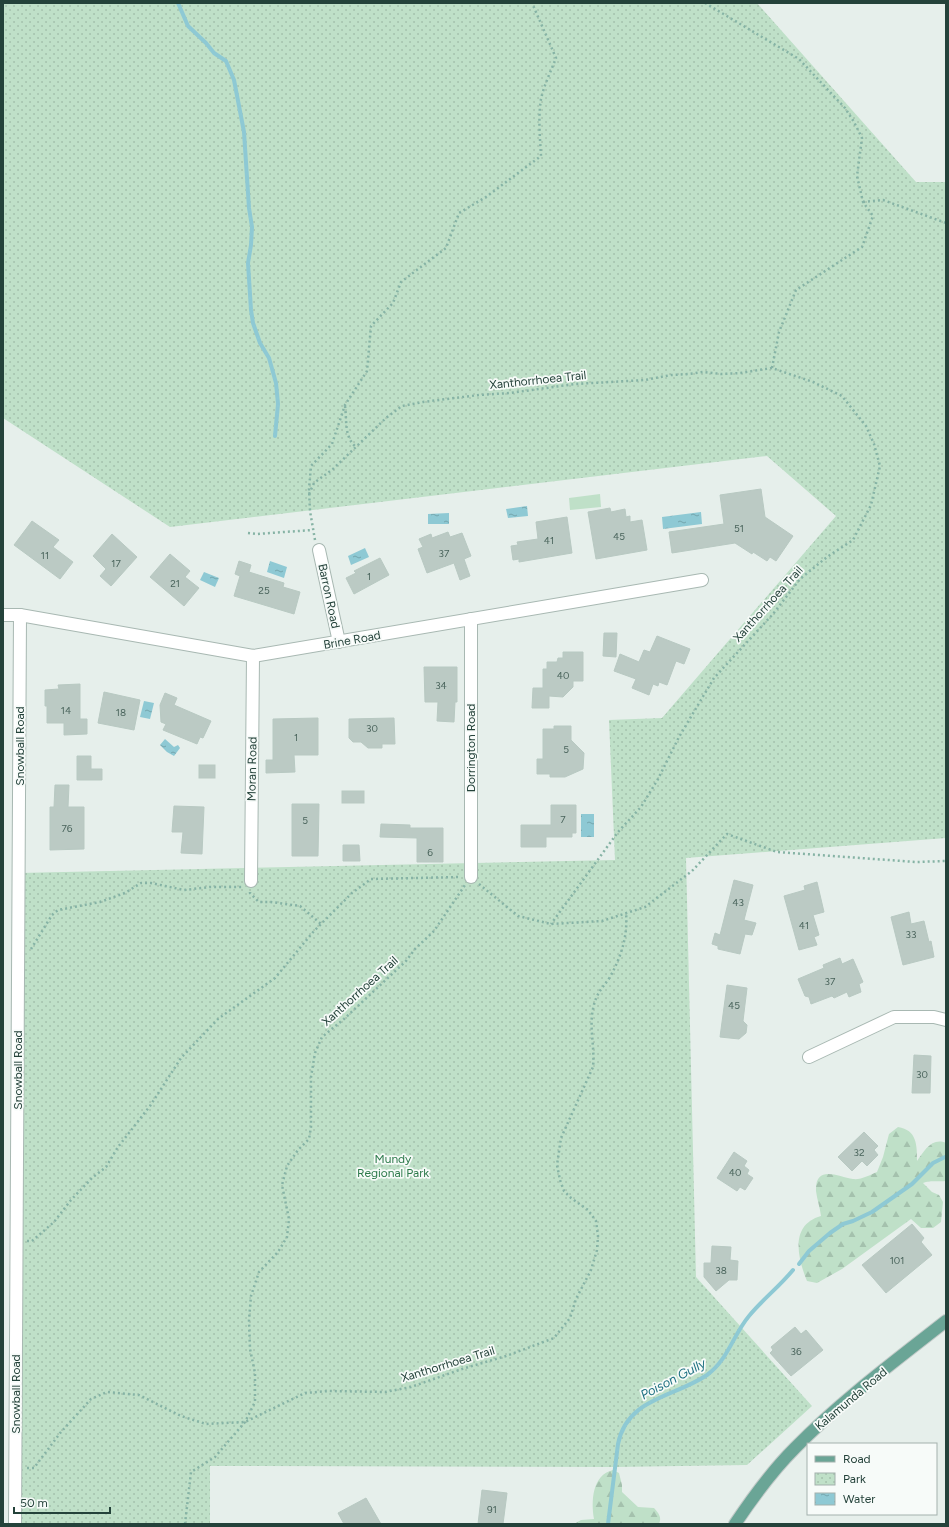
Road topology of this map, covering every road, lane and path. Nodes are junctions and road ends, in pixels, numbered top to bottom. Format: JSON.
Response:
{"nodes":[{"id":1,"x":532,"y":3,"type":"edge"},
{"id":2,"x":705,"y":3,"type":"edge"},
{"id":3,"x":863,"y":202,"type":"junction"},
{"id":4,"x":946,"y":224,"type":"edge"},
{"id":5,"x":772,"y":368,"type":"junction"},
{"id":6,"x":345,"y":406,"type":"junction"},
{"id":7,"x":356,"y":447,"type":"junction"},
{"id":8,"x":309,"y":494,"type":"junction"},
{"id":9,"x":312,"y":530,"type":"junction"},
{"id":10,"x":248,"y":533,"type":"dead end"},
{"id":11,"x":319,"y":550,"type":"joint"},
{"id":12,"x":702,"y":580,"type":"dead end"},
{"id":13,"x":3,"y":615,"type":"edge"},
{"id":14,"x":20,"y":615,"type":"junction"},
{"id":15,"x":471,"y":619,"type":"junction"},
{"id":16,"x":339,"y":642,"type":"junction"},
{"id":17,"x":253,"y":656,"type":"junction"},
{"id":18,"x":946,"y":861,"type":"edge"},
{"id":19,"x":471,"y":877,"type":"junction"},
{"id":20,"x":251,"y":881,"type":"junction"},
{"id":21,"x":626,"y":913,"type":"junction"},
{"id":22,"x":321,"y":924,"type":"junction"},
{"id":23,"x":551,"y":924,"type":"junction"},
{"id":24,"x":28,"y":953,"type":"dead end"},
{"id":25,"x":946,"y":1020,"type":"edge"},
{"id":26,"x":808,"y":1057,"type":"dead end"},
{"id":27,"x":17,"y":1241,"type":"junction"},
{"id":28,"x":946,"y":1321,"type":"edge"},
{"id":29,"x":245,"y":1422,"type":"junction"},
{"id":30,"x":16,"y":1468,"type":"junction"},
{"id":31,"x":15,"y":1524,"type":"edge"},
{"id":32,"x":185,"y":1524,"type":"edge"},
{"id":33,"x":735,"y":1524,"type":"edge"}],
"edges":[{"from":1,"to":6,"type":"path"},
{"from":2,"to":3,"type":"path"},
{"from":3,"to":4,"type":"path"},
{"from":3,"to":5,"type":"path"},
{"from":5,"to":7,"type":"path","name":"Xanthorrhoea Trail"},
{"from":5,"to":23,"type":"path","name":"Xanthorrhoea Trail"},
{"from":6,"to":7,"type":"path"},
{"from":6,"to":8,"type":"path"},
{"from":7,"to":8,"type":"path","name":"Xanthorrhoea Trail"},
{"from":8,"to":9,"type":"path"},
{"from":9,"to":10,"type":"path"},
{"from":9,"to":11,"type":"path"},
{"from":11,"to":16,"type":"street","name":"Barron Road"},
{"from":12,"to":15,"type":"street","name":"Brine Road"},
{"from":13,"to":14,"type":"street","name":"Brine Road"},
{"from":14,"to":17,"type":"street","name":"Brine Road"},
{"from":14,"to":27,"type":"street","name":"Snowball Road"},
{"from":15,"to":16,"type":"street","name":"Brine Road"},
{"from":15,"to":19,"type":"street","name":"Dorrington Road"},
{"from":16,"to":17,"type":"street","name":"Brine Road"},
{"from":17,"to":20,"type":"street","name":"Moran Road"},
{"from":18,"to":21,"type":"path"},
{"from":19,"to":22,"type":"path"},
{"from":19,"to":23,"type":"path"},
{"from":19,"to":29,"type":"path","name":"Xanthorrhoea Trail"},
{"from":20,"to":22,"type":"path"},
{"from":20,"to":24,"type":"path"},
{"from":21,"to":23,"type":"path"},
{"from":21,"to":29,"type":"path","name":"Xanthorrhoea Trail"},
{"from":22,"to":27,"type":"path"},
{"from":25,"to":26,"type":"street"},
{"from":27,"to":30,"type":"street","name":"Snowball Road"},
{"from":28,"to":33,"type":"main road","name":"Kalamunda Road"},
{"from":29,"to":30,"type":"path"},
{"from":29,"to":32,"type":"path"},
{"from":30,"to":31,"type":"street","name":"Snowball Road"}]}
